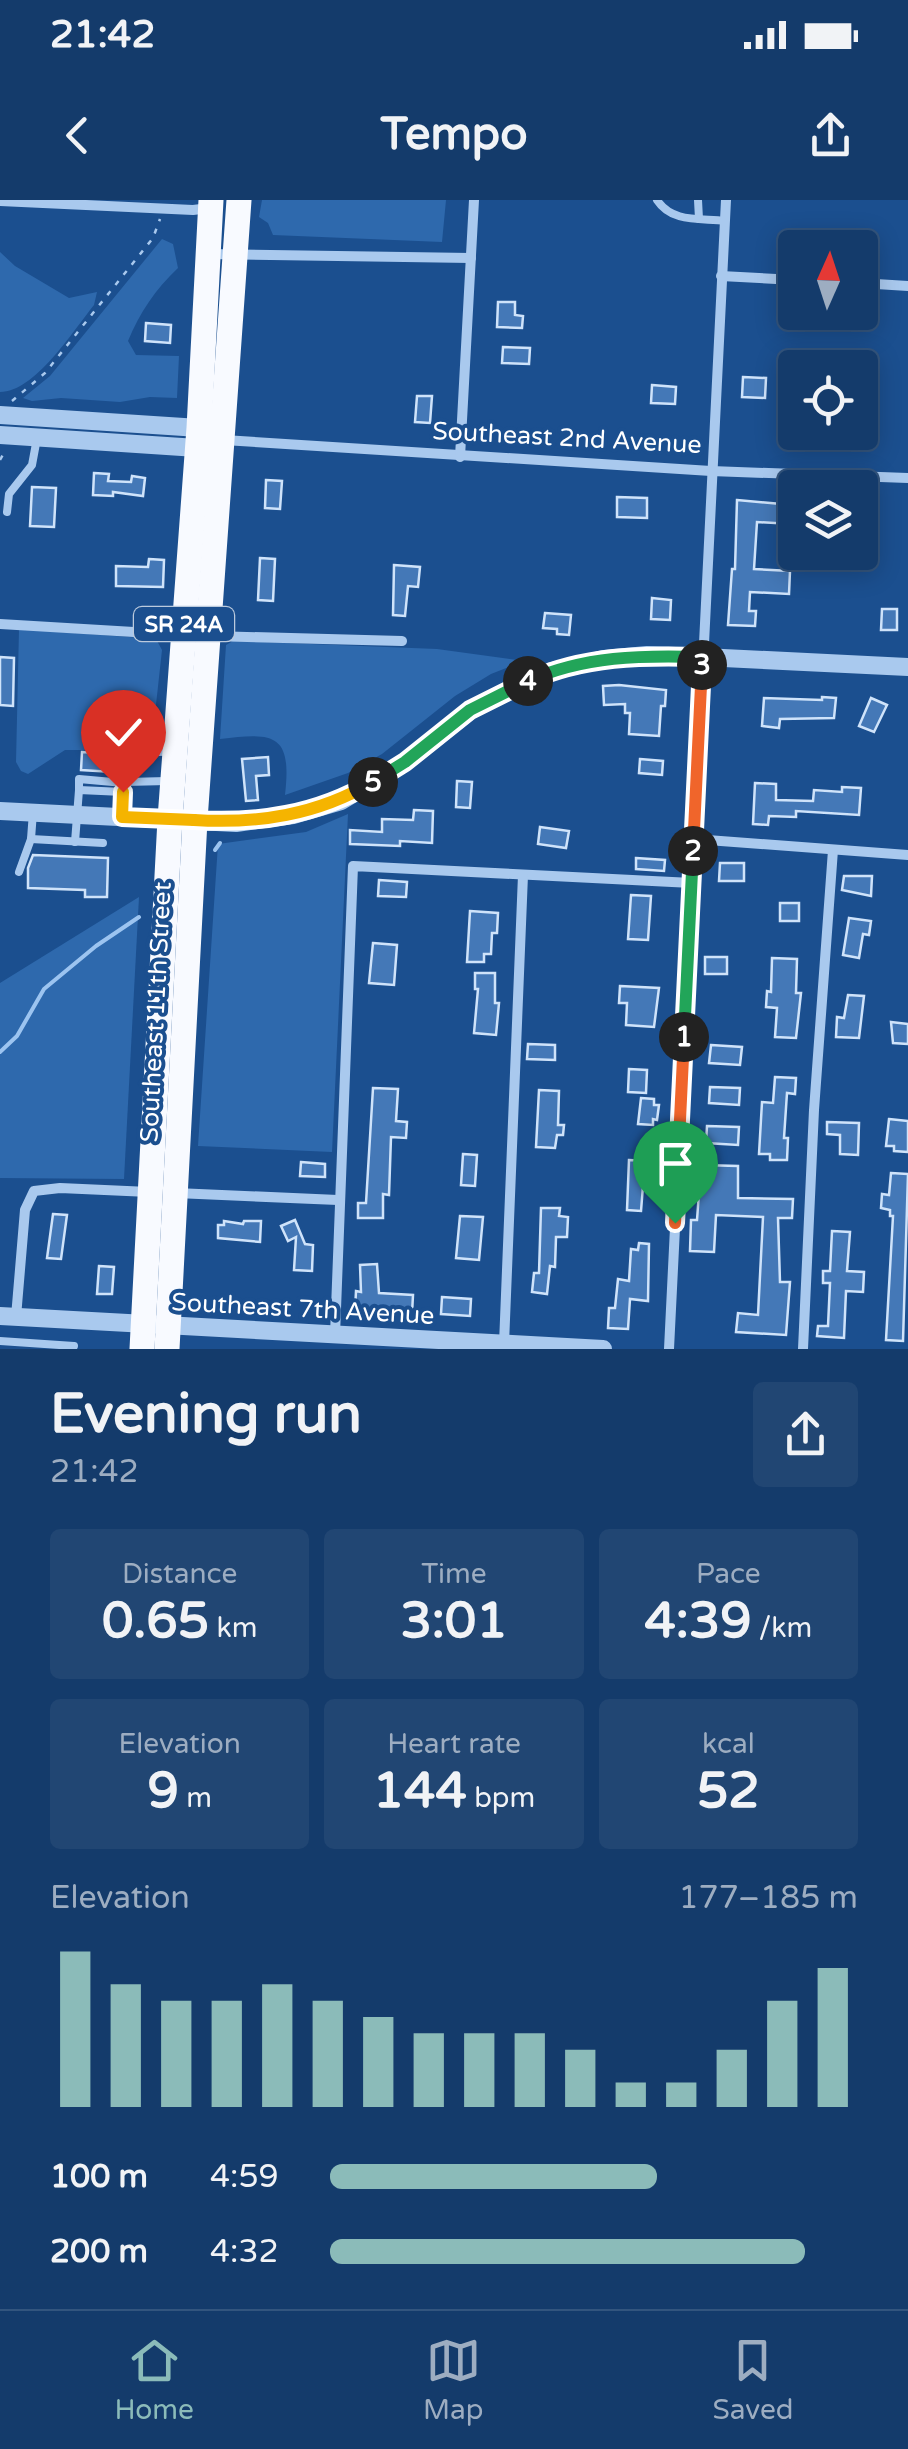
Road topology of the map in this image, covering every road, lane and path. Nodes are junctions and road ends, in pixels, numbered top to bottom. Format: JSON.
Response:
{"nodes":[{"id":1,"x":0,"y":200,"type":"edge"},
{"id":2,"x":239,"y":200,"type":"edge"},
{"id":3,"x":474,"y":200,"type":"edge"},
{"id":4,"x":657,"y":200,"type":"edge"},
{"id":5,"x":698,"y":200,"type":"edge"},
{"id":6,"x":726,"y":200,"type":"edge"},
{"id":7,"x":119,"y":203,"type":"edge"},
{"id":8,"x":210,"y":204,"type":"edge"},
{"id":9,"x":699,"y":218,"type":"junction"},
{"id":10,"x":725,"y":221,"type":"junction"},
{"id":11,"x":152,"y":238,"type":"dead end"},
{"id":12,"x":220,"y":255,"type":"junction"},
{"id":13,"x":471,"y":258,"type":"junction"},
{"id":14,"x":721,"y":276,"type":"junction"},
{"id":15,"x":778,"y":279,"type":"edge"},
{"id":16,"x":878,"y":284,"type":"edge"},
{"id":17,"x":908,"y":286,"type":"edge"},
{"id":18,"x":6,"y":410,"type":"edge"},
{"id":19,"x":38,"y":438,"type":"junction"},
{"id":20,"x":198,"y":438,"type":"junction"},
{"id":21,"x":3,"y":440,"type":"edge"},
{"id":22,"x":223,"y":440,"type":"junction"},
{"id":23,"x":460,"y":457,"type":"junction"},
{"id":24,"x":0,"y":460,"type":"edge"},
{"id":25,"x":711,"y":471,"type":"junction"},
{"id":26,"x":908,"y":478,"type":"edge"},
{"id":27,"x":7,"y":512,"type":"dead end"},
{"id":28,"x":0,"y":624,"type":"edge"},
{"id":29,"x":196,"y":635,"type":"junction"},
{"id":30,"x":402,"y":641,"type":"dead end"},
{"id":31,"x":702,"y":657,"type":"junction"},
{"id":32,"x":908,"y":667,"type":"edge"},
{"id":33,"x":175,"y":753,"type":"junction"},
{"id":34,"x":173,"y":781,"type":"junction"},
{"id":35,"x":124,"y":782,"type":"junction"},
{"id":36,"x":78,"y":790,"type":"junction"},
{"id":37,"x":123,"y":792,"type":"junction"},
{"id":38,"x":0,"y":811,"type":"edge"},
{"id":39,"x":32,"y":812,"type":"junction"},
{"id":40,"x":76,"y":814,"type":"junction"},
{"id":41,"x":122,"y":817,"type":"junction"},
{"id":42,"x":183,"y":820,"type":"junction"},
{"id":43,"x":31,"y":839,"type":"junction"},
{"id":44,"x":694,"y":839,"type":"junction"},
{"id":45,"x":75,"y":842,"type":"junction"},
{"id":46,"x":104,"y":843,"type":"dead end"},
{"id":47,"x":834,"y":850,"type":"junction"},
{"id":48,"x":908,"y":855,"type":"edge"},
{"id":49,"x":19,"y":872,"type":"dead end"},
{"id":50,"x":523,"y":875,"type":"junction"},
{"id":51,"x":692,"y":883,"type":"junction"},
{"id":52,"x":163,"y":1192,"type":"junction"},
{"id":53,"x":338,"y":1200,"type":"junction"},
{"id":54,"x":8,"y":1317,"type":"edge"},
{"id":55,"x":49,"y":1319,"type":"junction"},
{"id":56,"x":155,"y":1337,"type":"edge"},
{"id":57,"x":0,"y":1340,"type":"edge"},
{"id":58,"x":342,"y":1342,"type":"edge"},
{"id":59,"x":48,"y":1344,"type":"junction"},
{"id":60,"x":425,"y":1344,"type":"edge"},
{"id":61,"x":504,"y":1344,"type":"junction"},
{"id":62,"x":467,"y":1345,"type":"edge"},
{"id":63,"x":74,"y":1346,"type":"dead end"},
{"id":64,"x":568,"y":1348,"type":"edge"},
{"id":65,"x":604,"y":1349,"type":"edge"},
{"id":66,"x":669,"y":1349,"type":"edge"},
{"id":67,"x":803,"y":1349,"type":"edge"}],
"edges":[{"from":1,"to":7,"type":"street"},
{"from":2,"to":12,"type":"highway","name":"Southeast 11th Street","number":"SR 24A"},
{"from":3,"to":13,"type":"street"},
{"from":4,"to":9,"type":"lane"},
{"from":5,"to":9,"type":"lane"},
{"from":6,"to":10,"type":"street"},
{"from":7,"to":8,"type":"street"},
{"from":8,"to":12,"type":"highway","name":"Southeast 11th Street","number":"SR 24A"},
{"from":9,"to":10,"type":"lane"},
{"from":10,"to":14,"type":"street"},
{"from":11,"to":18,"type":"path"},
{"from":12,"to":13,"type":"street"},
{"from":12,"to":20,"type":"highway","name":"Southeast 11th Street","number":"SR 24A"},
{"from":12,"to":22,"type":"highway","name":"Southeast 11th Street","number":"SR 24A"},
{"from":13,"to":23,"type":"street"},
{"from":14,"to":15,"type":"street"},
{"from":14,"to":25,"type":"street"},
{"from":16,"to":17,"type":"street"},
{"from":18,"to":20,"type":"street","name":"Southeast 2nd Avenue"},
{"from":19,"to":20,"type":"street","name":"Southeast 2nd Avenue"},
{"from":19,"to":21,"type":"street","name":"Southeast 2nd Avenue"},
{"from":19,"to":27,"type":"lane"},
{"from":20,"to":22,"type":"street","name":"Southeast 2nd Avenue"},
{"from":20,"to":29,"type":"highway","name":"Southeast 11th Street","number":"SR 24A"},
{"from":21,"to":24,"type":"path"},
{"from":22,"to":23,"type":"street","name":"Southeast 2nd Avenue"},
{"from":22,"to":29,"type":"highway","name":"Southeast 11th Street","number":"SR 24A"},
{"from":23,"to":25,"type":"street","name":"Southeast 2nd Avenue"},
{"from":25,"to":26,"type":"street","name":"Southeast 2nd Avenue"},
{"from":25,"to":31,"type":"street"},
{"from":28,"to":29,"type":"street"},
{"from":29,"to":30,"type":"street"},
{"from":29,"to":33,"type":"highway","name":"Southeast 11th Street","number":"SR 24A"},
{"from":29,"to":42,"type":"highway","name":"Southeast 11th Street","number":"SR 24A"},
{"from":31,"to":32,"type":"street"},
{"from":31,"to":42,"type":"street"},
{"from":31,"to":44,"type":"street"},
{"from":33,"to":34,"type":"highway","name":"Southeast 11th Street","number":"SR 24A"},
{"from":33,"to":35,"type":"lane"},
{"from":34,"to":35,"type":"lane"},
{"from":34,"to":42,"type":"highway","name":"Southeast 11th Street","number":"SR 24A"},
{"from":35,"to":36,"type":"lane"},
{"from":35,"to":37,"type":"lane"},
{"from":36,"to":37,"type":"lane"},
{"from":36,"to":40,"type":"lane"},
{"from":37,"to":41,"type":"lane"},
{"from":38,"to":39,"type":"street"},
{"from":39,"to":40,"type":"street"},
{"from":39,"to":43,"type":"lane"},
{"from":40,"to":41,"type":"street"},
{"from":40,"to":45,"type":"lane"},
{"from":41,"to":42,"type":"street"},
{"from":42,"to":52,"type":"highway","name":"Southeast 11th Street","number":"SR 24A"},
{"from":43,"to":45,"type":"lane"},
{"from":43,"to":49,"type":"lane"},
{"from":44,"to":47,"type":"street"},
{"from":44,"to":51,"type":"street"},
{"from":45,"to":46,"type":"lane"},
{"from":47,"to":48,"type":"street"},
{"from":47,"to":67,"type":"street"},
{"from":50,"to":51,"type":"street"},
{"from":50,"to":53,"type":"street"},
{"from":50,"to":61,"type":"street"},
{"from":51,"to":66,"type":"street"},
{"from":52,"to":53,"type":"street"},
{"from":52,"to":54,"type":"street"},
{"from":52,"to":56,"type":"highway","name":"Southeast 11th Street","number":"SR 24A"},
{"from":53,"to":58,"type":"street"},
{"from":54,"to":55,"type":"street","name":"Southeast 7th Avenue"},
{"from":55,"to":56,"type":"street","name":"Southeast 7th Avenue"},
{"from":55,"to":59,"type":"lane"},
{"from":56,"to":58,"type":"street","name":"Southeast 7th Avenue"},
{"from":57,"to":59,"type":"lane"},
{"from":58,"to":60,"type":"street","name":"Southeast 7th Avenue"},
{"from":59,"to":63,"type":"lane"},
{"from":60,"to":62,"type":"street","name":"Southeast 7th Avenue"},
{"from":61,"to":62,"type":"street","name":"Southeast 7th Avenue"},
{"from":61,"to":64,"type":"street","name":"Southeast 7th Avenue"},
{"from":64,"to":65,"type":"street","name":"Southeast 7th Avenue"}]}
